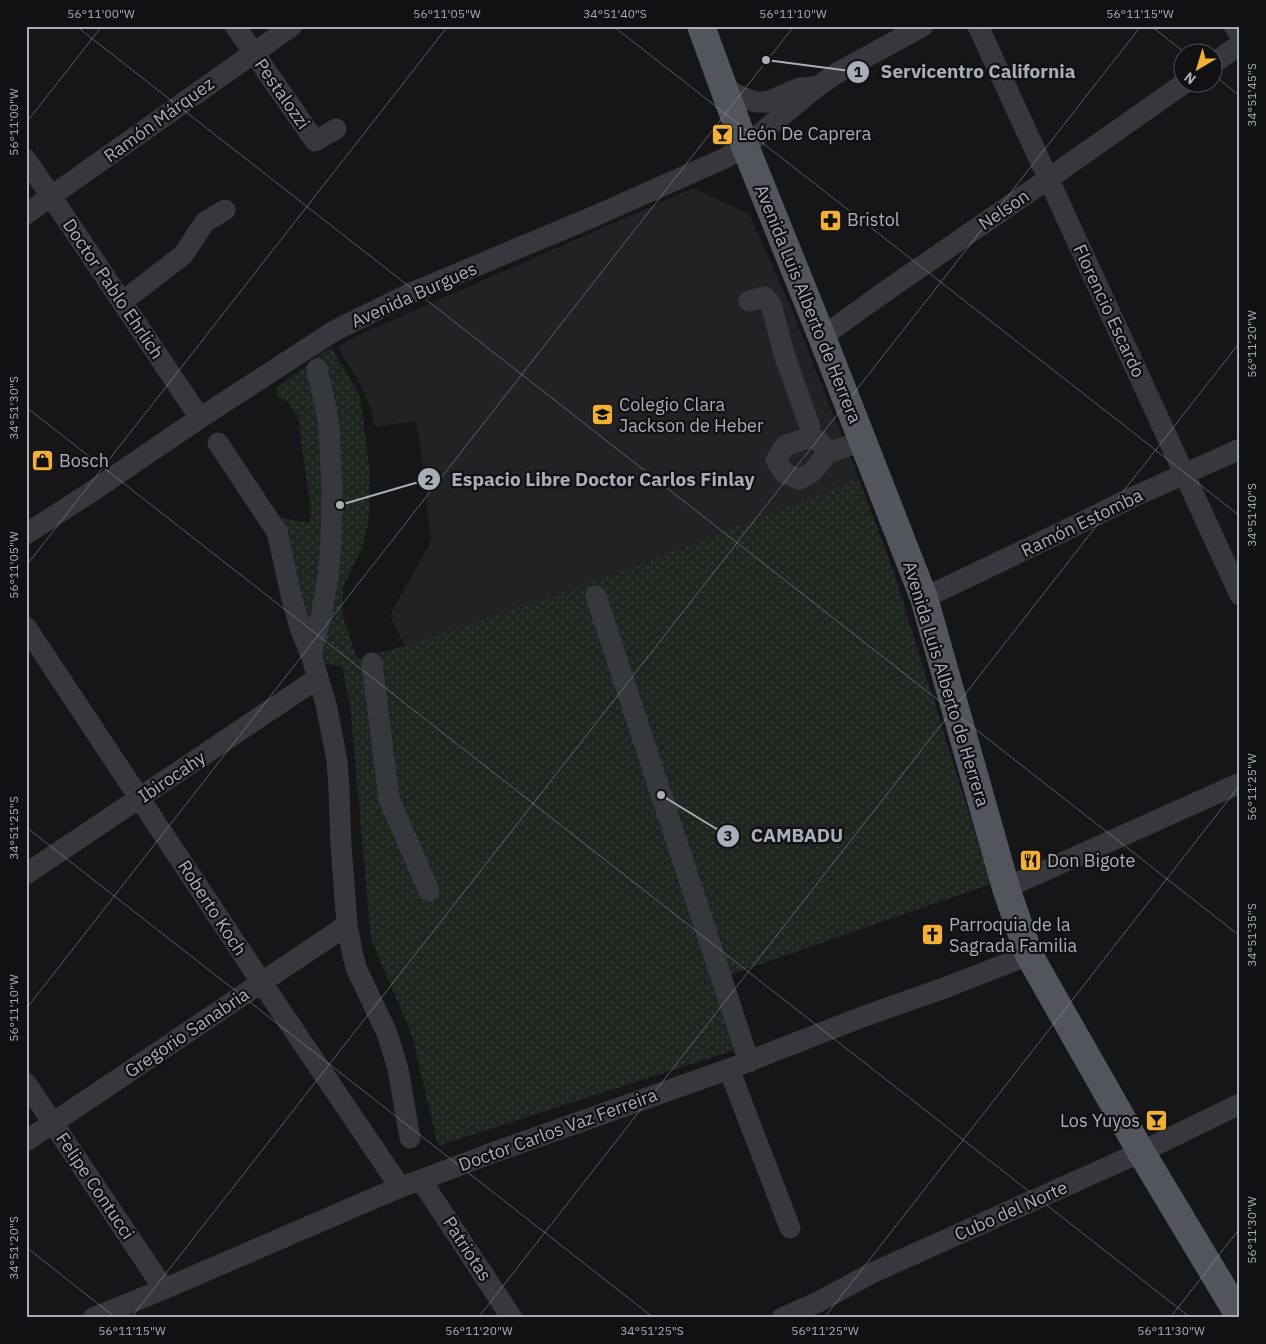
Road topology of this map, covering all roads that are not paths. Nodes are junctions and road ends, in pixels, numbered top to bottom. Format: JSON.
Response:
{"nodes":[{"id":1,"x":235,"y":26,"type":"edge"},
{"id":2,"x":292,"y":26,"type":"edge"},
{"id":3,"x":701,"y":26,"type":"edge"},
{"id":4,"x":923,"y":26,"type":"edge"},
{"id":5,"x":978,"y":26,"type":"edge"},
{"id":6,"x":1234,"y":26,"type":"edge"},
{"id":7,"x":1240,"y":35,"type":"edge"},
{"id":8,"x":1240,"y":44,"type":"edge"},
{"id":9,"x":253,"y":53,"type":"junction"},
{"id":10,"x":1224,"y":56,"type":"edge"},
{"id":11,"x":817,"y":87,"type":"junction"},
{"id":12,"x":724,"y":89,"type":"junction"},
{"id":13,"x":1174,"y":90,"type":"edge"},
{"id":14,"x":336,"y":129,"type":"dead end"},
{"id":15,"x":746,"y":146,"type":"junction"},
{"id":16,"x":26,"y":159,"type":"edge"},
{"id":17,"x":1048,"y":179,"type":"junction"},
{"id":18,"x":51,"y":197,"type":"junction"},
{"id":19,"x":225,"y":210,"type":"dead end"},
{"id":20,"x":26,"y":214,"type":"edge"},
{"id":21,"x":749,"y":301,"type":"dead end"},
{"id":22,"x":122,"y":302,"type":"junction"},
{"id":23,"x":822,"y":337,"type":"junction"},
{"id":24,"x":317,"y":369,"type":"dead end"},
{"id":25,"x":200,"y":418,"type":"junction"},
{"id":26,"x":810,"y":437,"type":"junction"},
{"id":27,"x":863,"y":442,"type":"junction"},
{"id":28,"x":218,"y":443,"type":"dead end"},
{"id":29,"x":1240,"y":449,"type":"edge"},
{"id":30,"x":828,"y":453,"type":"junction"},
{"id":31,"x":1184,"y":474,"type":"junction"},
{"id":32,"x":26,"y":534,"type":"edge"},
{"id":33,"x":1240,"y":595,"type":"edge"},
{"id":34,"x":596,"y":596,"type":"dead end"},
{"id":35,"x":924,"y":598,"type":"junction"},
{"id":36,"x":26,"y":627,"type":"edge"},
{"id":37,"x":310,"y":655,"type":"junction"},
{"id":38,"x":372,"y":663,"type":"dead end"},
{"id":39,"x":318,"y":678,"type":"junction"},
{"id":40,"x":1240,"y":783,"type":"edge"},
{"id":41,"x":141,"y":798,"type":"junction"},
{"id":42,"x":26,"y":874,"type":"edge"},
{"id":43,"x":1006,"y":888,"type":"junction"},
{"id":44,"x":429,"y":892,"type":"dead end"},
{"id":45,"x":348,"y":925,"type":"junction"},
{"id":46,"x":1029,"y":955,"type":"junction"},
{"id":47,"x":262,"y":983,"type":"junction"},
{"id":48,"x":739,"y":1066,"type":"junction"},
{"id":49,"x":26,"y":1083,"type":"edge"},
{"id":50,"x":1240,"y":1104,"type":"edge"},
{"id":51,"x":52,"y":1123,"type":"junction"},
{"id":52,"x":410,"y":1138,"type":"dead end"},
{"id":53,"x":26,"y":1141,"type":"edge"},
{"id":54,"x":1142,"y":1152,"type":"junction"},
{"id":55,"x":421,"y":1180,"type":"junction"},
{"id":56,"x":400,"y":1187,"type":"junction"},
{"id":57,"x":790,"y":1228,"type":"dead end"},
{"id":58,"x":164,"y":1289,"type":"junction"},
{"id":59,"x":823,"y":1310,"type":"edge"},
{"id":60,"x":1240,"y":1317,"type":"edge"},
{"id":61,"x":92,"y":1318,"type":"edge"},
{"id":62,"x":512,"y":1318,"type":"edge"},
{"id":63,"x":782,"y":1318,"type":"edge"}],
"edges":[{"from":1,"to":9,"type":"street","name":"Pestalozzi"},
{"from":2,"to":9,"type":"street","name":"Ramón Márquez"},
{"from":3,"to":12,"type":"main road","name":"Avenida Luis Alberto de Herrera"},
{"from":4,"to":11,"type":"street","name":"Avenida Burgues"},
{"from":5,"to":17,"type":"street","name":"Florencio Escardo"},
{"from":6,"to":7,"type":"street"},
{"from":8,"to":10,"type":"street"},
{"from":9,"to":14,"type":"street","name":"Pestalozzi"},
{"from":9,"to":18,"type":"street","name":"Ramón Márquez"},
{"from":11,"to":12,"type":"street","name":"Avenida Burgues"},
{"from":11,"to":15,"type":"street","name":"Avenida Burgues"},
{"from":12,"to":15,"type":"main road","name":"Avenida Luis Alberto de Herrera"},
{"from":13,"to":17,"type":"street","name":"Nelson"},
{"from":15,"to":23,"type":"main road","name":"Avenida Luis Alberto de Herrera"},
{"from":15,"to":25,"type":"street","name":"Avenida Burgues"},
{"from":16,"to":18,"type":"street","name":"Doctor Pablo Ehrlich"},
{"from":17,"to":23,"type":"street","name":"Nelson"},
{"from":17,"to":31,"type":"street","name":"Florencio Escardo"},
{"from":18,"to":20,"type":"street","name":"Ramón Márquez"},
{"from":18,"to":22,"type":"street","name":"Doctor Pablo Ehrlich"},
{"from":19,"to":22,"type":"street"},
{"from":21,"to":26,"type":"street"},
{"from":22,"to":25,"type":"street","name":"Doctor Pablo Ehrlich"},
{"from":23,"to":27,"type":"main road","name":"Avenida Luis Alberto de Herrera"},
{"from":24,"to":37,"type":"street"},
{"from":25,"to":32,"type":"street","name":"Avenida Burgues"},
{"from":26,"to":30,"type":"street"},
{"from":26,"to":30,"type":"street"},
{"from":27,"to":30,"type":"street"},
{"from":27,"to":35,"type":"main road","name":"Avenida Luis Alberto de Herrera"},
{"from":28,"to":37,"type":"street"},
{"from":29,"to":31,"type":"street","name":"Ramón Estomba"},
{"from":31,"to":33,"type":"street","name":"Florencio Escardo"},
{"from":31,"to":35,"type":"street","name":"Ramón Estomba"},
{"from":34,"to":48,"type":"street"},
{"from":35,"to":43,"type":"main road","name":"Avenida Luis Alberto de Herrera"},
{"from":36,"to":41,"type":"street","name":"Roberto Koch"},
{"from":37,"to":39,"type":"street"},
{"from":38,"to":44,"type":"street"},
{"from":39,"to":41,"type":"street","name":"Ibirocahy"},
{"from":39,"to":45,"type":"street"},
{"from":40,"to":43,"type":"street"},
{"from":41,"to":42,"type":"street","name":"Ibirocahy"},
{"from":41,"to":47,"type":"street","name":"Roberto Koch"},
{"from":43,"to":46,"type":"main road","name":"Avenida Luis Alberto de Herrera"},
{"from":45,"to":47,"type":"street","name":"Gregorio Sanabria"},
{"from":45,"to":52,"type":"street"},
{"from":46,"to":48,"type":"street","name":"Doctor Carlos Vaz Ferreira"},
{"from":46,"to":54,"type":"main road","name":"Avenida Luis Alberto de Herrera"},
{"from":47,"to":51,"type":"street","name":"Gregorio Sanabria"},
{"from":47,"to":56,"type":"street","name":"Roberto Koch"},
{"from":48,"to":55,"type":"street","name":"Doctor Carlos Vaz Ferreira"},
{"from":48,"to":57,"type":"street"},
{"from":49,"to":51,"type":"street","name":"Felipe Contucci"},
{"from":50,"to":54,"type":"street","name":"Cubo del Norte"},
{"from":51,"to":53,"type":"street","name":"Gregorio Sanabria"},
{"from":51,"to":58,"type":"street","name":"Felipe Contucci"},
{"from":54,"to":59,"type":"street","name":"Cubo del Norte"},
{"from":54,"to":60,"type":"main road","name":"Avenida Luis Alberto de Herrera"},
{"from":55,"to":56,"type":"street","name":"Doctor Carlos Vaz Ferreira"},
{"from":55,"to":62,"type":"street","name":"Patriotas"},
{"from":56,"to":58,"type":"street","name":"Doctor Carlos Vaz Ferreira"},
{"from":58,"to":61,"type":"street","name":"Doctor Carlos Vaz Ferreira"},
{"from":59,"to":63,"type":"street","name":"Cubo del Norte"}]}
